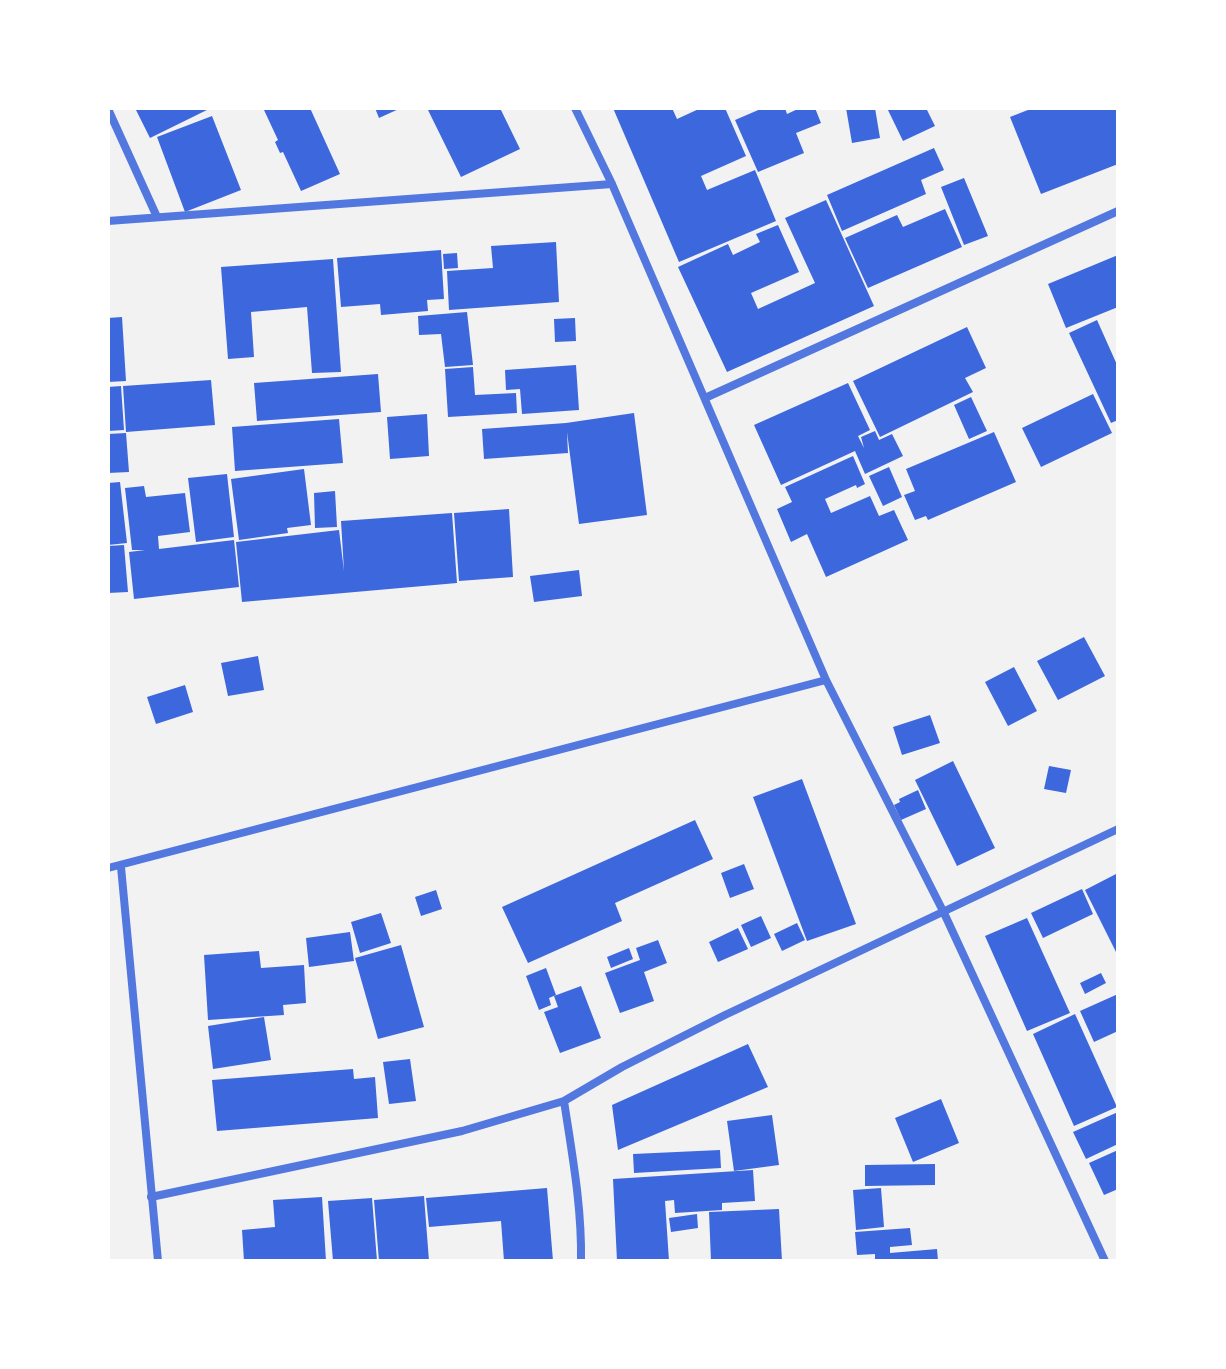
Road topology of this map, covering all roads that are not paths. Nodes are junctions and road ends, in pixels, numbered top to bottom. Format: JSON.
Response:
{"nodes":[{"id":1,"x":575,"y":108,"type":"edge"},
{"id":2,"x":108,"y":109,"type":"edge"},
{"id":3,"x":612,"y":184,"type":"junction"},
{"id":4,"x":1118,"y":211,"type":"edge"},
{"id":5,"x":157,"y":217,"type":"junction"},
{"id":6,"x":108,"y":221,"type":"edge"},
{"id":7,"x":705,"y":398,"type":"junction"},
{"id":8,"x":826,"y":680,"type":"junction"},
{"id":9,"x":1118,"y":829,"type":"edge"},
{"id":10,"x":121,"y":867,"type":"junction"},
{"id":11,"x":108,"y":868,"type":"edge"},
{"id":12,"x":944,"y":913,"type":"junction"},
{"id":13,"x":564,"y":1101,"type":"junction"},
{"id":14,"x":151,"y":1197,"type":"junction"},
{"id":15,"x":158,"y":1261,"type":"edge"},
{"id":16,"x":581,"y":1261,"type":"edge"},
{"id":17,"x":1105,"y":1261,"type":"edge"}],
"edges":[{"from":1,"to":3,"type":"street"},
{"from":2,"to":5,"type":"street"},
{"from":3,"to":5,"type":"street"},
{"from":3,"to":7,"type":"street"},
{"from":4,"to":7,"type":"street"},
{"from":5,"to":6,"type":"street"},
{"from":7,"to":8,"type":"street"},
{"from":8,"to":10,"type":"street"},
{"from":8,"to":12,"type":"street"},
{"from":9,"to":12,"type":"street"},
{"from":10,"to":11,"type":"street"},
{"from":10,"to":14,"type":"street"},
{"from":12,"to":13,"type":"street"},
{"from":12,"to":17,"type":"street"},
{"from":13,"to":14,"type":"street"},
{"from":13,"to":16,"type":"street"},
{"from":14,"to":15,"type":"street"}]}
